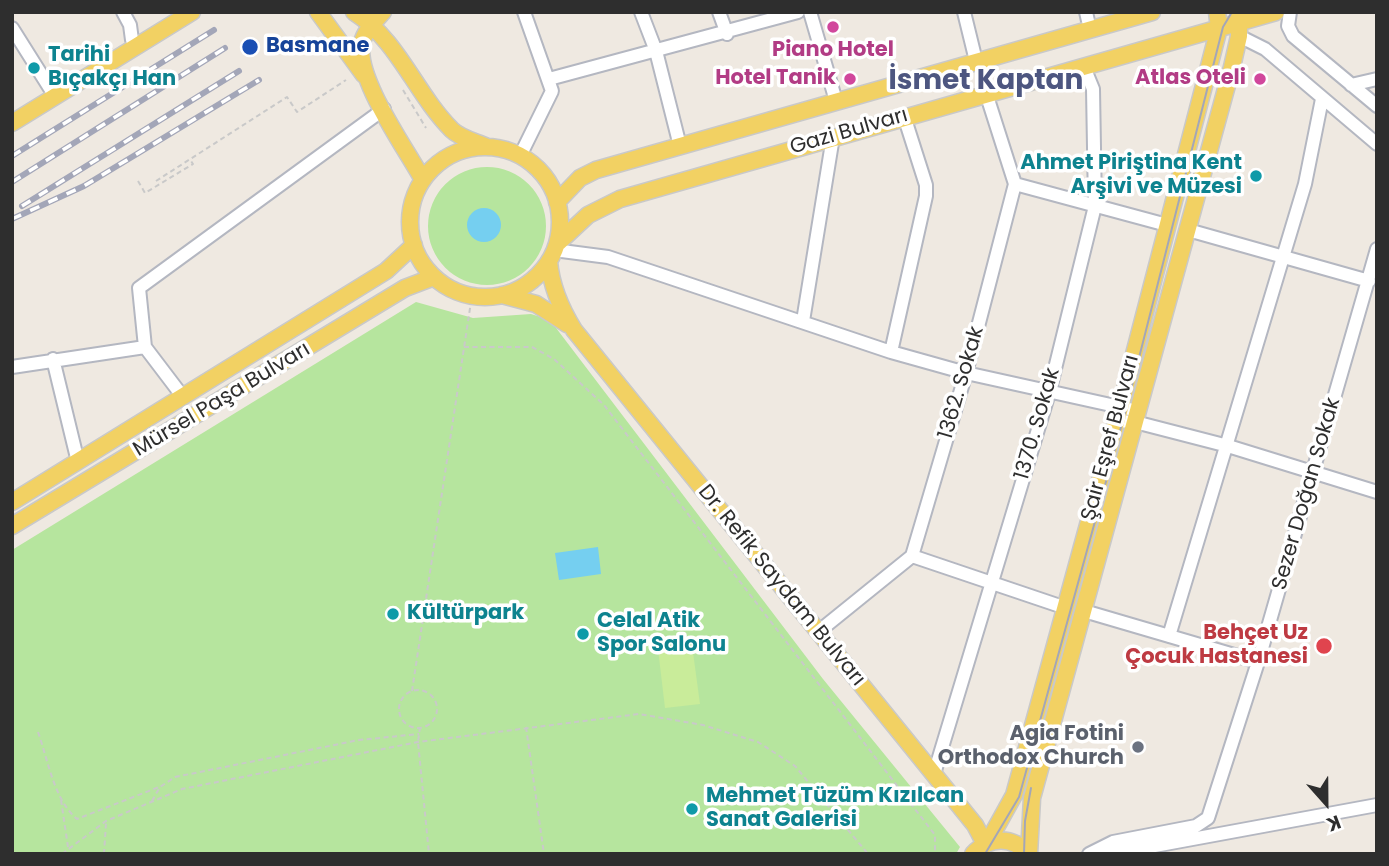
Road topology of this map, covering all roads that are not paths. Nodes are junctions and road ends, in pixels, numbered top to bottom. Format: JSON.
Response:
{"nodes":[{"id":1,"x":123,"y":12,"type":"edge"},
{"id":2,"x":173,"y":12,"type":"edge"},
{"id":3,"x":192,"y":12,"type":"edge"},
{"id":4,"x":318,"y":12,"type":"edge"},
{"id":5,"x":354,"y":12,"type":"edge"},
{"id":6,"x":524,"y":12,"type":"edge"},
{"id":7,"x":641,"y":12,"type":"edge"},
{"id":8,"x":719,"y":12,"type":"edge"},
{"id":9,"x":798,"y":12,"type":"edge"},
{"id":10,"x":810,"y":12,"type":"edge"},
{"id":11,"x":964,"y":12,"type":"edge"},
{"id":12,"x":1152,"y":12,"type":"edge"},
{"id":13,"x":1276,"y":12,"type":"edge"},
{"id":14,"x":1290,"y":12,"type":"edge"},
{"id":15,"x":377,"y":18,"type":"edge"},
{"id":16,"x":1218,"y":20,"type":"edge"},
{"id":17,"x":1239,"y":24,"type":"edge"},
{"id":18,"x":12,"y":28,"type":"edge"},
{"id":19,"x":727,"y":34,"type":"junction"},
{"id":20,"x":132,"y":40,"type":"junction"},
{"id":21,"x":656,"y":51,"type":"junction"},
{"id":22,"x":976,"y":61,"type":"junction"},
{"id":23,"x":1084,"y":67,"type":"junction"},
{"id":24,"x":368,"y":79,"type":"junction"},
{"id":25,"x":549,"y":79,"type":"junction"},
{"id":26,"x":1377,"y":79,"type":"edge"},
{"id":27,"x":1351,"y":85,"type":"junction"},
{"id":28,"x":51,"y":90,"type":"junction"},
{"id":29,"x":986,"y":93,"type":"junction"},
{"id":30,"x":1322,"y":99,"type":"junction"},
{"id":31,"x":836,"y":101,"type":"junction"},
{"id":32,"x":1377,"y":106,"type":"edge"},
{"id":33,"x":384,"y":109,"type":"junction"},
{"id":34,"x":12,"y":113,"type":"edge"},
{"id":35,"x":904,"y":116,"type":"junction"},
{"id":36,"x":12,"y":123,"type":"edge"},
{"id":37,"x":833,"y":137,"type":"junction"},
{"id":38,"x":1377,"y":144,"type":"edge"},
{"id":39,"x":680,"y":146,"type":"junction"},
{"id":40,"x":487,"y":147,"type":"junction"},
{"id":41,"x":520,"y":156,"type":"junction"},
{"id":42,"x":423,"y":180,"type":"junction"},
{"id":43,"x":1016,"y":184,"type":"junction"},
{"id":44,"x":557,"y":202,"type":"junction"},
{"id":45,"x":1094,"y":206,"type":"junction"},
{"id":46,"x":1167,"y":225,"type":"junction"},
{"id":47,"x":1188,"y":230,"type":"junction"},
{"id":48,"x":414,"y":245,"type":"junction"},
{"id":49,"x":1377,"y":249,"type":"edge"},
{"id":50,"x":554,"y":252,"type":"junction"},
{"id":51,"x":1284,"y":257,"type":"junction"},
{"id":52,"x":434,"y":277,"type":"junction"},
{"id":53,"x":1368,"y":281,"type":"junction"},
{"id":54,"x":502,"y":295,"type":"junction"},
{"id":55,"x":803,"y":321,"type":"junction"},
{"id":56,"x":574,"y":330,"type":"junction"},
{"id":57,"x":145,"y":346,"type":"junction"},
{"id":58,"x":891,"y":352,"type":"junction"},
{"id":59,"x":53,"y":359,"type":"junction"},
{"id":60,"x":12,"y":367,"type":"edge"},
{"id":61,"x":966,"y":373,"type":"junction"},
{"id":62,"x":1049,"y":393,"type":"junction"},
{"id":63,"x":183,"y":397,"type":"junction"},
{"id":64,"x":1118,"y":415,"type":"junction"},
{"id":65,"x":1136,"y":417,"type":"junction"},
{"id":66,"x":1228,"y":446,"type":"junction"},
{"id":67,"x":78,"y":462,"type":"junction"},
{"id":68,"x":1313,"y":474,"type":"junction"},
{"id":69,"x":1377,"y":492,"type":"edge"},
{"id":70,"x":12,"y":502,"type":"edge"},
{"id":71,"x":12,"y":526,"type":"edge"},
{"id":72,"x":912,"y":556,"type":"junction"},
{"id":73,"x":991,"y":584,"type":"junction"},
{"id":74,"x":1066,"y":608,"type":"junction"},
{"id":75,"x":1084,"y":611,"type":"junction"},
{"id":76,"x":818,"y":632,"type":"junction"},
{"id":77,"x":1169,"y":636,"type":"junction"},
{"id":78,"x":1258,"y":662,"type":"junction"},
{"id":79,"x":934,"y":775,"type":"junction"},
{"id":80,"x":1377,"y":805,"type":"edge"},
{"id":81,"x":982,"y":847,"type":"edge"},
{"id":82,"x":1028,"y":854,"type":"edge"},
{"id":83,"x":1089,"y":854,"type":"edge"},
{"id":84,"x":1111,"y":854,"type":"edge"}],
"edges":[{"from":1,"to":20,"type":"street"},
{"from":2,"to":20,"type":"main road"},
{"from":3,"to":36,"type":"main road"},
{"from":4,"to":24,"type":"main road"},
{"from":5,"to":15,"type":"main road"},
{"from":6,"to":25,"type":"street"},
{"from":7,"to":21,"type":"street"},
{"from":8,"to":19,"type":"street"},
{"from":9,"to":19,"type":"street"},
{"from":10,"to":31,"type":"street"},
{"from":11,"to":22,"type":"street"},
{"from":12,"to":22,"type":"main road","name":"Gazi Bulvarı"},
{"from":13,"to":17,"type":"main road"},
{"from":14,"to":27,"type":"street"},
{"from":15,"to":24,"type":"main road"},
{"from":15,"to":40,"type":"main road"},
{"from":16,"to":17,"type":"main road"},
{"from":16,"to":23,"type":"main road","name":"Gazi Bulvarı"},
{"from":16,"to":46,"type":"main road","name":"Şair Eşref Bulvarı"},
{"from":17,"to":30,"type":"street"},
{"from":17,"to":47,"type":"main road"},
{"from":18,"to":28,"type":"street"},
{"from":19,"to":21,"type":"street"},
{"from":20,"to":28,"type":"main road"},
{"from":21,"to":25,"type":"street"},
{"from":21,"to":39,"type":"street"},
{"from":22,"to":31,"type":"main road","name":"Gazi Bulvarı"},
{"from":23,"to":29,"type":"main road","name":"Gazi Bulvarı"},
{"from":23,"to":45,"type":"street","name":"1370. Sokak"},
{"from":24,"to":33,"type":"main road"},
{"from":25,"to":41,"type":"street"},
{"from":26,"to":27,"type":"street"},
{"from":27,"to":32,"type":"street"},
{"from":28,"to":34,"type":"main road"},
{"from":29,"to":35,"type":"main road","name":"Gazi Bulvarı"},
{"from":29,"to":43,"type":"street"},
{"from":30,"to":38,"type":"street"},
{"from":30,"to":51,"type":"street"},
{"from":31,"to":39,"type":"main road","name":"Gazi Bulvarı"},
{"from":33,"to":42,"type":"main road"},
{"from":33,"to":57,"type":"street"},
{"from":35,"to":37,"type":"main road","name":"Gazi Bulvarı"},
{"from":35,"to":58,"type":"street"},
{"from":37,"to":50,"type":"main road","name":"Gazi Bulvarı"},
{"from":37,"to":55,"type":"street"},
{"from":39,"to":44,"type":"main road","name":"Gazi Bulvarı"},
{"from":40,"to":41,"type":"main road"},
{"from":40,"to":42,"type":"main road"},
{"from":41,"to":44,"type":"main road"},
{"from":42,"to":48,"type":"main road"},
{"from":43,"to":45,"type":"street"},
{"from":43,"to":61,"type":"street","name":"1362. Sokak"},
{"from":44,"to":50,"type":"main road"},
{"from":45,"to":46,"type":"street"},
{"from":45,"to":62,"type":"street","name":"1370. Sokak"},
{"from":46,"to":64,"type":"main road","name":"Şair Eşref Bulvarı"},
{"from":47,"to":51,"type":"street"},
{"from":47,"to":65,"type":"main road"},
{"from":48,"to":52,"type":"main road"},
{"from":48,"to":63,"type":"main road","name":"Mürsel Paşa Bulvarı"},
{"from":49,"to":53,"type":"street","name":"Sezer Doğan Sokak"},
{"from":50,"to":54,"type":"main road"},
{"from":50,"to":55,"type":"street"},
{"from":50,"to":56,"type":"main road"},
{"from":51,"to":53,"type":"street"},
{"from":51,"to":66,"type":"street"},
{"from":52,"to":54,"type":"main road"},
{"from":52,"to":71,"type":"main road","name":"Mürsel Paşa Bulvarı"},
{"from":53,"to":68,"type":"street","name":"Sezer Doğan Sokak"},
{"from":54,"to":56,"type":"main road"},
{"from":55,"to":58,"type":"street"},
{"from":56,"to":76,"type":"main road","name":"Dr. Refik Saydam Bulvarı"},
{"from":57,"to":59,"type":"street"},
{"from":57,"to":63,"type":"street"},
{"from":58,"to":61,"type":"street"},
{"from":59,"to":60,"type":"street"},
{"from":59,"to":67,"type":"street"},
{"from":61,"to":62,"type":"street"},
{"from":61,"to":72,"type":"street","name":"1362. Sokak"},
{"from":62,"to":64,"type":"street"},
{"from":62,"to":73,"type":"street","name":"1370. Sokak"},
{"from":63,"to":67,"type":"main road","name":"Mürsel Paşa Bulvarı"},
{"from":64,"to":65,"type":"street"},
{"from":64,"to":74,"type":"main road","name":"Şair Eşref Bulvarı"},
{"from":65,"to":66,"type":"street"},
{"from":65,"to":75,"type":"main road"},
{"from":66,"to":68,"type":"street"},
{"from":66,"to":77,"type":"street"},
{"from":67,"to":70,"type":"main road","name":"Mürsel Paşa Bulvarı"},
{"from":68,"to":69,"type":"street"},
{"from":68,"to":78,"type":"street","name":"Sezer Doğan Sokak"},
{"from":72,"to":73,"type":"street"},
{"from":72,"to":76,"type":"street"},
{"from":73,"to":74,"type":"street"},
{"from":73,"to":79,"type":"street","name":"1370. Sokak"},
{"from":74,"to":81,"type":"main road","name":"Şair Eşref Bulvarı"},
{"from":75,"to":77,"type":"street"},
{"from":75,"to":82,"type":"main road"},
{"from":76,"to":79,"type":"main road","name":"Dr. Refik Saydam Bulvarı"},
{"from":77,"to":78,"type":"street"},
{"from":78,"to":83,"type":"street","name":"Sezer Doğan Sokak"},
{"from":79,"to":81,"type":"main road","name":"Dr. Refik Saydam Bulvarı"},
{"from":80,"to":84,"type":"street"},
{"from":81,"to":82,"type":"main road"}]}
